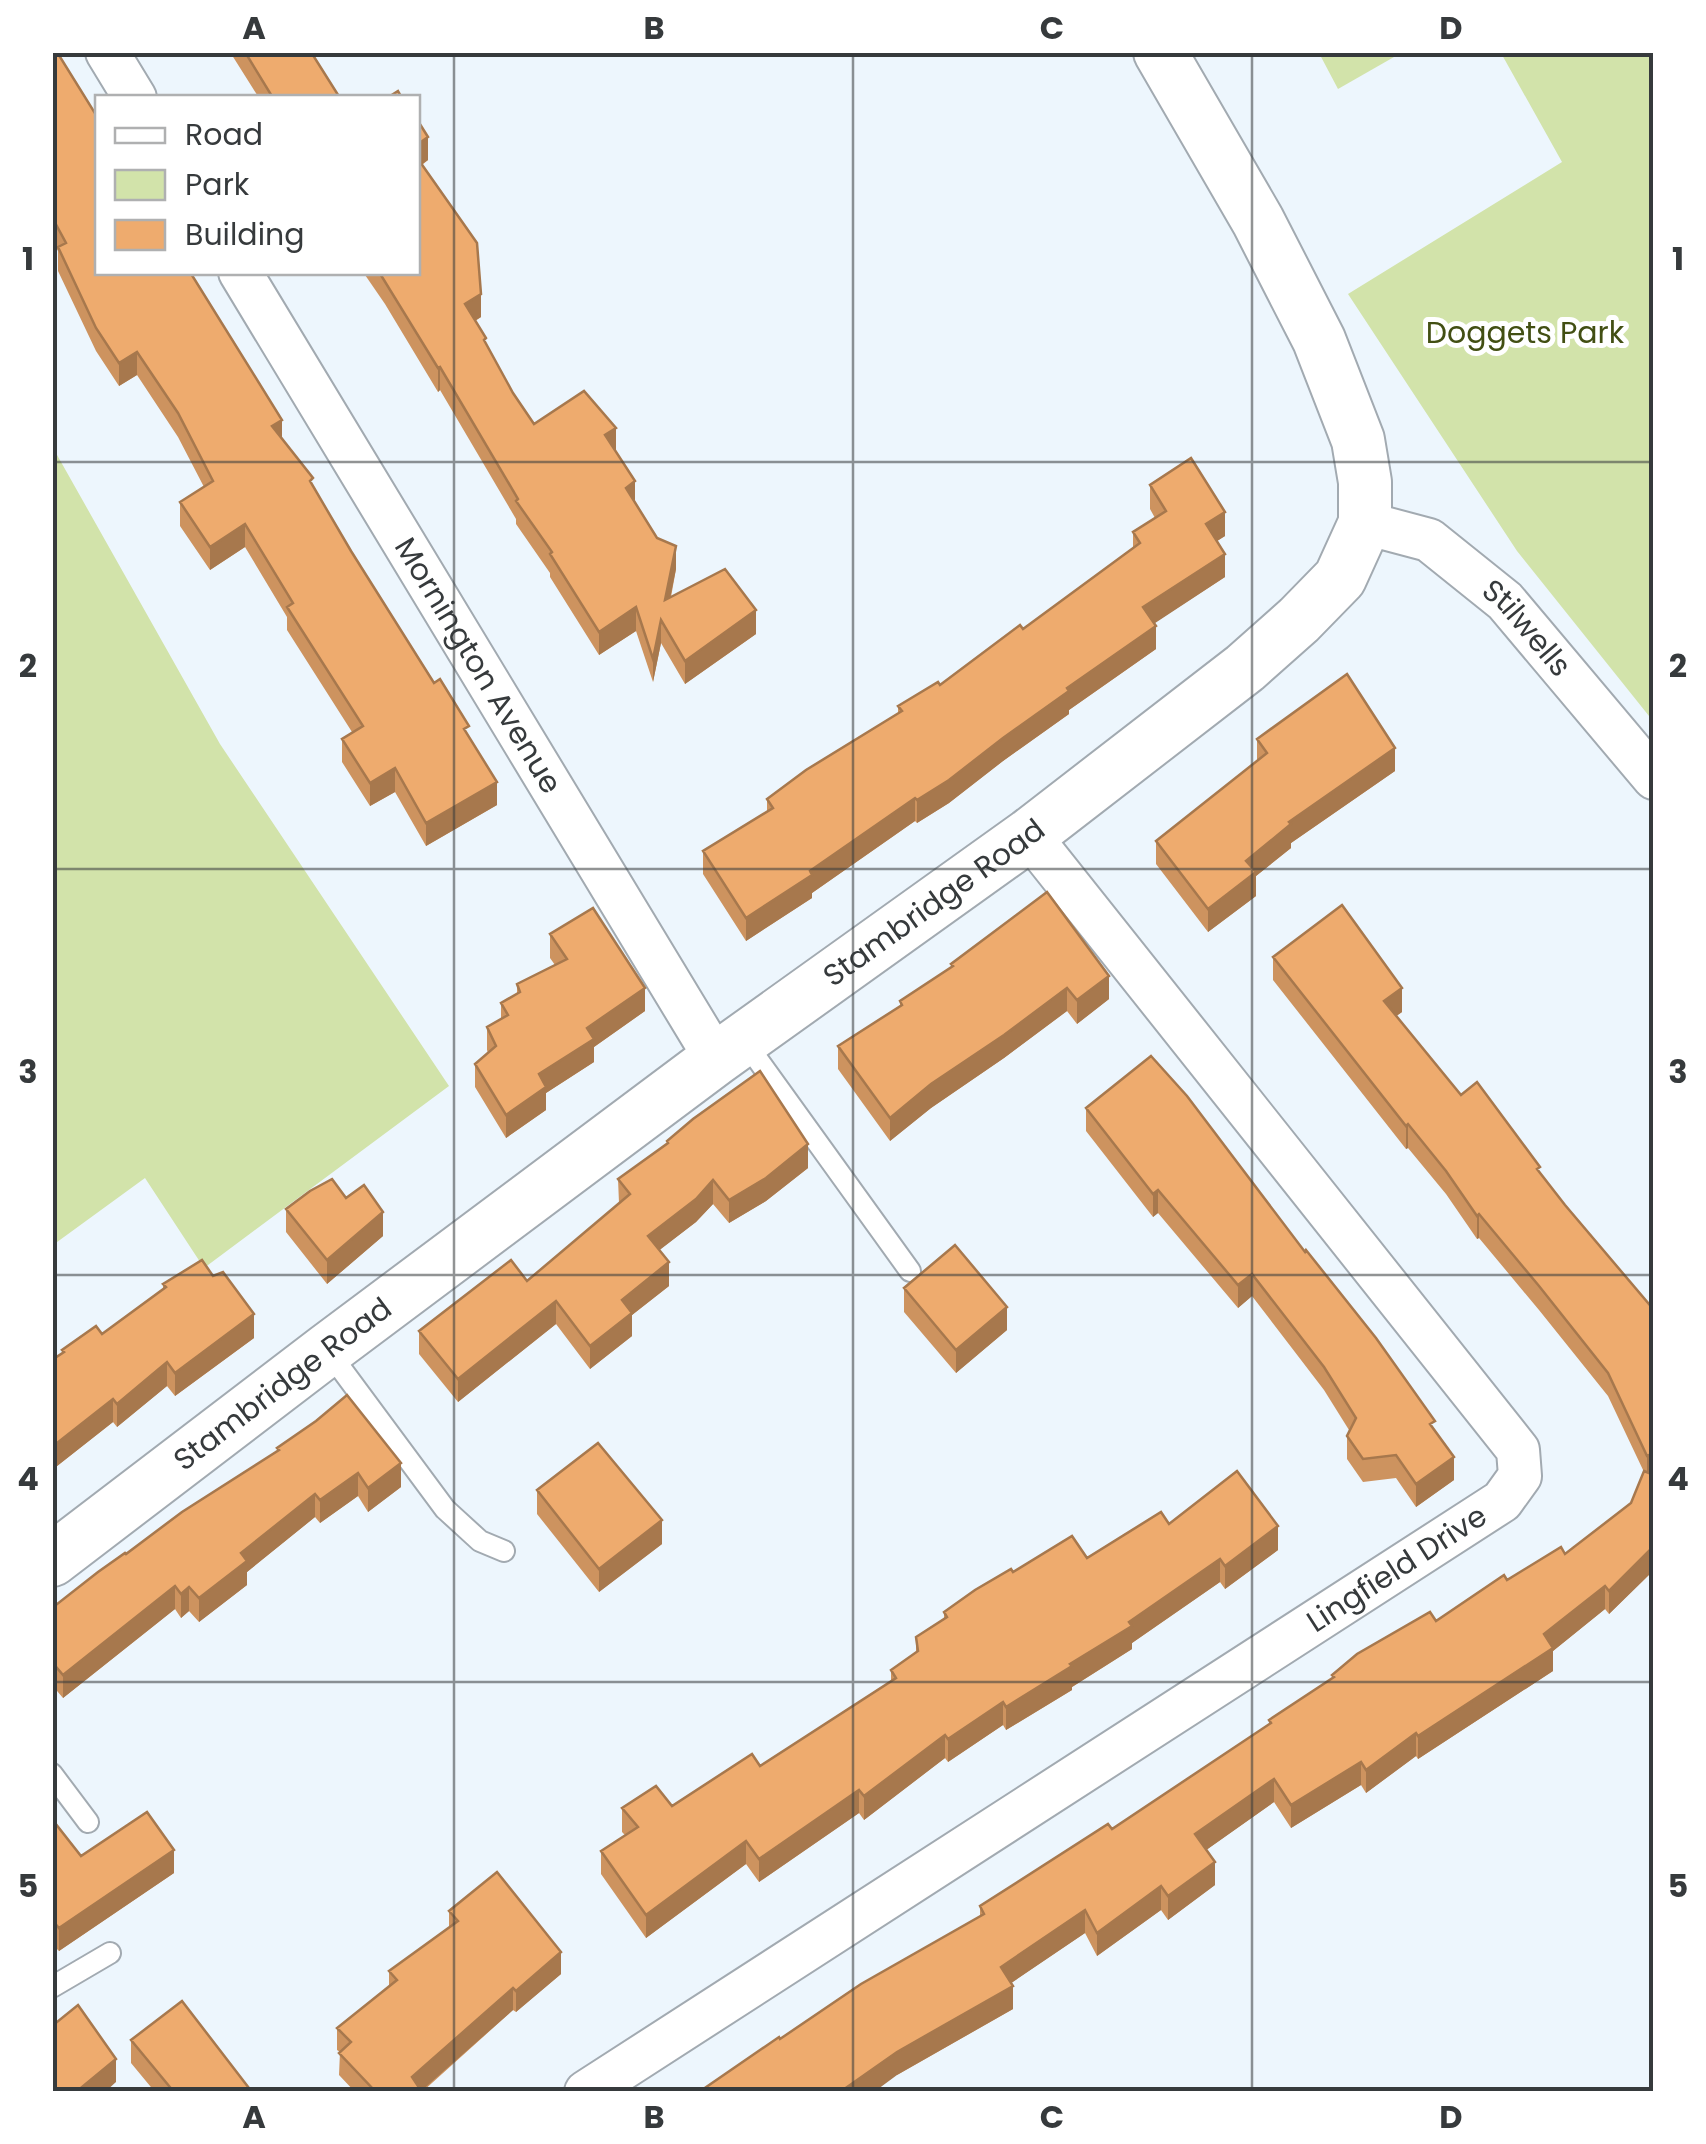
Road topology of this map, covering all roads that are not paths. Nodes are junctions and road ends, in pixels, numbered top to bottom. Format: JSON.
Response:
{"nodes":[{"id":1,"x":107,"y":52,"type":"edge"},
{"id":2,"x":1160,"y":52,"type":"edge"},
{"id":3,"x":132,"y":95,"type":"edge"},
{"id":4,"x":242,"y":275,"type":"edge"},
{"id":5,"x":1365,"y":523,"type":"junction"},
{"id":6,"x":1654,"y":778,"type":"edge"},
{"id":7,"x":1030,"y":836,"type":"junction"},
{"id":8,"x":730,"y":1049,"type":"junction"},
{"id":9,"x":910,"y":1271,"type":"dead end"},
{"id":10,"x":327,"y":1350,"type":"junction"},
{"id":11,"x":504,"y":1551,"type":"dead end"},
{"id":12,"x":52,"y":1560,"type":"edge"},
{"id":13,"x":52,"y":1774,"type":"edge"},
{"id":14,"x":88,"y":1822,"type":"dead end"},
{"id":15,"x":110,"y":1953,"type":"dead end"},
{"id":16,"x":52,"y":1987,"type":"edge"},
{"id":17,"x":586,"y":2092,"type":"edge"}],
"edges":[{"from":1,"to":3,"type":"street"},
{"from":2,"to":5,"type":"street","name":"Stambridge Road"},
{"from":4,"to":8,"type":"street","name":"Mornington Avenue"},
{"from":5,"to":6,"type":"street","name":"Stilwells"},
{"from":5,"to":7,"type":"street","name":"Stambridge Road"},
{"from":7,"to":8,"type":"street","name":"Stambridge Road"},
{"from":7,"to":17,"type":"street","name":"Lingfield Drive"},
{"from":8,"to":9,"type":"lane"},
{"from":8,"to":10,"type":"street","name":"Stambridge Road"},
{"from":10,"to":11,"type":"lane"},
{"from":10,"to":12,"type":"street","name":"Stambridge Road"},
{"from":13,"to":14,"type":"lane"},
{"from":15,"to":16,"type":"lane"}]}
